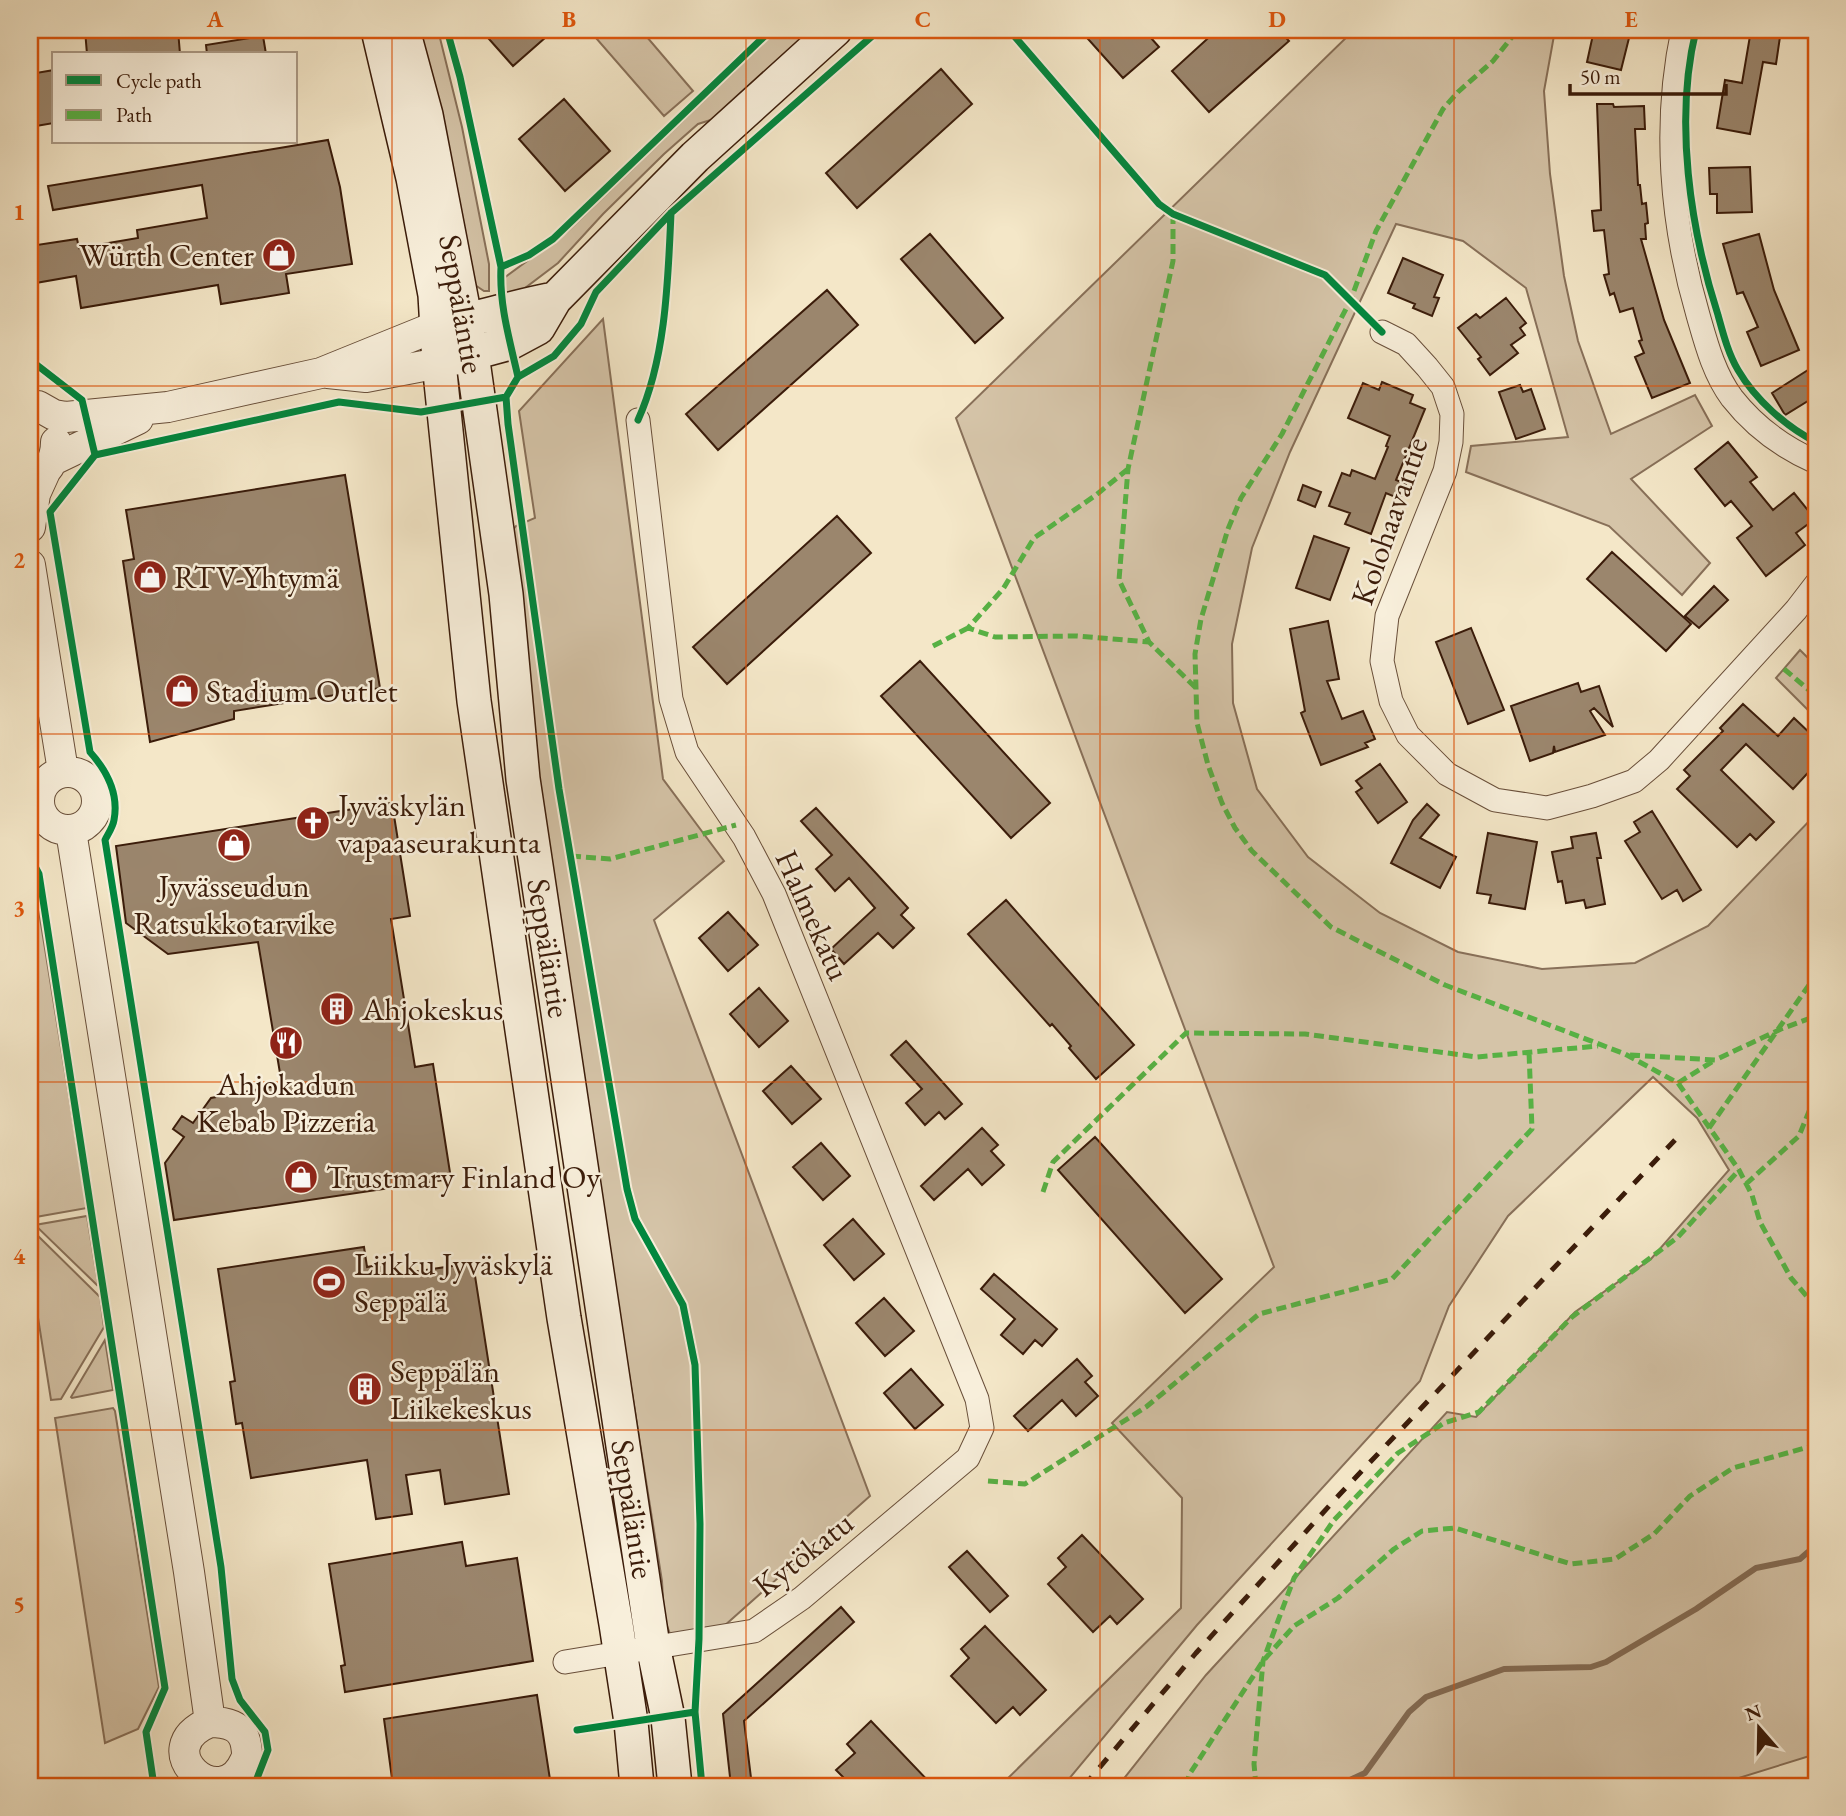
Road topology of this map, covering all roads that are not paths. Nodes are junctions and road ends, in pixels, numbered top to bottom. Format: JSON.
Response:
{"nodes":[{"id":1,"x":378,"y":30,"type":"edge"},
{"id":2,"x":403,"y":30,"type":"edge"},
{"id":3,"x":835,"y":30,"type":"edge"},
{"id":4,"x":1683,"y":30,"type":"edge"},
{"id":5,"x":555,"y":299,"type":"junction"},
{"id":6,"x":452,"y":323,"type":"junction"},
{"id":7,"x":1382,"y":332,"type":"dead end"},
{"id":8,"x":472,"y":354,"type":"junction"},
{"id":9,"x":439,"y":363,"type":"junction"},
{"id":10,"x":321,"y":373,"type":"junction"},
{"id":11,"x":32,"y":402,"type":"edge"},
{"id":12,"x":168,"y":407,"type":"junction"},
{"id":13,"x":638,"y":420,"type":"dead end"},
{"id":14,"x":1816,"y":462,"type":"edge"},
{"id":15,"x":43,"y":472,"type":"edge"},
{"id":16,"x":30,"y":527,"type":"edge"},
{"id":17,"x":30,"y":565,"type":"edge"},
{"id":18,"x":1816,"y":584,"type":"edge"},
{"id":19,"x":63,"y":771,"type":"junction"},
{"id":20,"x":71,"y":831,"type":"junction"},
{"id":21,"x":982,"y":1427,"type":"joint"},
{"id":22,"x":653,"y":1646,"type":"junction"},
{"id":23,"x":619,"y":1654,"type":"junction"},
{"id":24,"x":565,"y":1662,"type":"dead end"},
{"id":25,"x":209,"y":1722,"type":"junction"},
{"id":26,"x":236,"y":1780,"type":"edge"},
{"id":27,"x":204,"y":1783,"type":"edge"},
{"id":28,"x":637,"y":1786,"type":"edge"},
{"id":29,"x":675,"y":1786,"type":"edge"}],
"edges":[{"from":1,"to":6,"type":"main road","name":"Seppäläntie"},
{"from":2,"to":6,"type":"main road","name":"Seppäläntie"},
{"from":3,"to":5,"type":"main road"},
{"from":4,"to":14,"type":"street"},
{"from":5,"to":6,"type":"main road"},
{"from":5,"to":8,"type":"main road"},
{"from":6,"to":8,"type":"main road","name":"Seppäläntie"},
{"from":6,"to":9,"type":"main road","name":"Seppäläntie"},
{"from":6,"to":10,"type":"street"},
{"from":7,"to":18,"type":"street","name":"Kolohaavantie"},
{"from":8,"to":9,"type":"main road"},
{"from":8,"to":22,"type":"main road","name":"Seppäläntie"},
{"from":9,"to":10,"type":"street"},
{"from":9,"to":23,"type":"main road","name":"Seppäläntie"},
{"from":10,"to":12,"type":"street"},
{"from":11,"to":12,"type":"street"},
{"from":11,"to":15,"type":"street"},
{"from":12,"to":15,"type":"street"},
{"from":13,"to":21,"type":"street","name":"Halmekatu"},
{"from":15,"to":16,"type":"street"},
{"from":17,"to":19,"type":"street"},
{"from":19,"to":20,"type":"street"},
{"from":19,"to":20,"type":"street"},
{"from":20,"to":25,"type":"street"},
{"from":21,"to":22,"type":"street","name":"Kytökatu"},
{"from":22,"to":23,"type":"street","name":"Kytökatu"},
{"from":22,"to":29,"type":"main road","name":"Seppäläntie"},
{"from":23,"to":24,"type":"street","name":"Kytökatu"},
{"from":23,"to":28,"type":"main road","name":"Seppäläntie"},
{"from":25,"to":26,"type":"street"},
{"from":25,"to":27,"type":"street"},
{"from":26,"to":27,"type":"street"}]}
